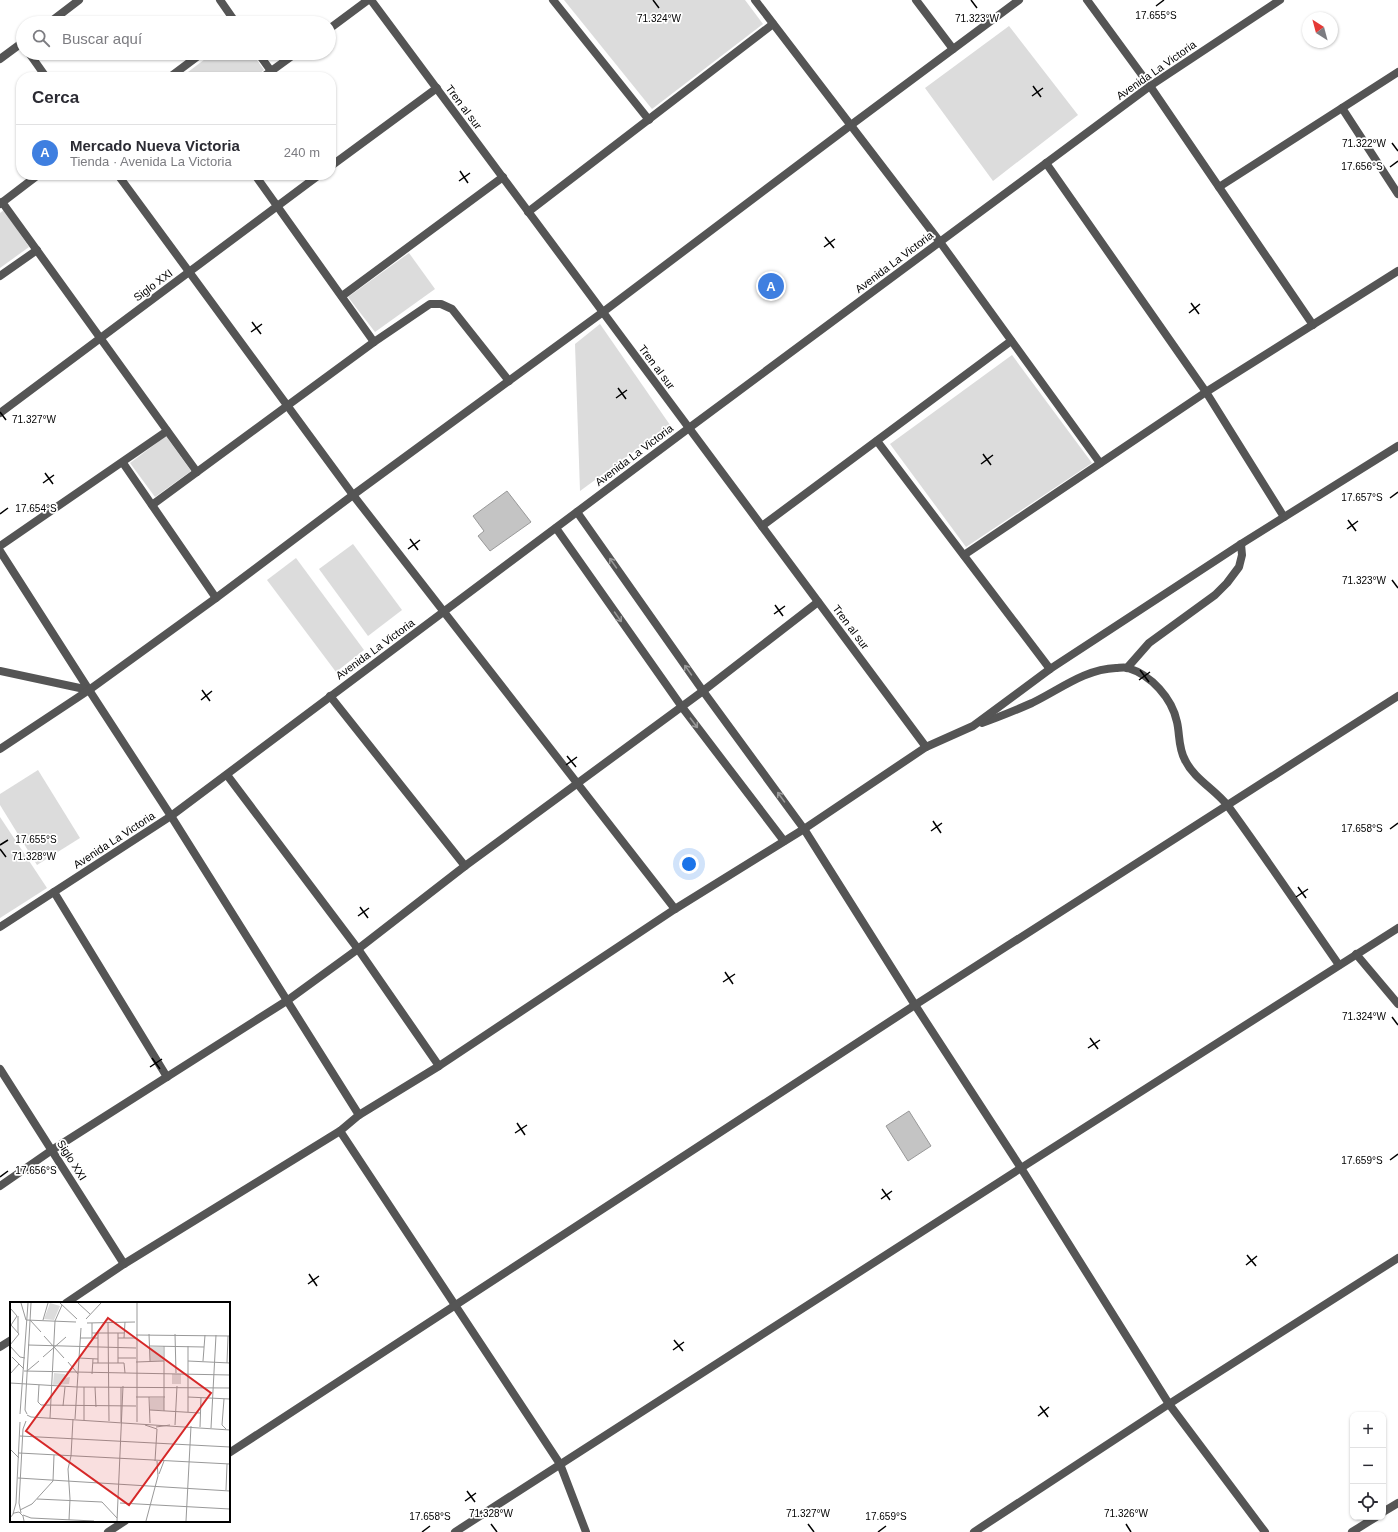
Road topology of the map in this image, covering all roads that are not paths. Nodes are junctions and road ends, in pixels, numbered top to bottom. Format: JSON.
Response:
{"nodes":[{"id":1,"x":79,"y":0,"type":"edge"},
{"id":2,"x":220,"y":0,"type":"edge"},
{"id":3,"x":368,"y":0,"type":"edge"},
{"id":4,"x":371,"y":0,"type":"edge"},
{"id":5,"x":553,"y":0,"type":"edge"},
{"id":6,"x":755,"y":0,"type":"edge"},
{"id":7,"x":916,"y":0,"type":"edge"},
{"id":8,"x":1020,"y":0,"type":"edge"},
{"id":9,"x":1087,"y":0,"type":"edge"},
{"id":10,"x":1280,"y":0,"type":"edge"},
{"id":11,"x":58,"y":16,"type":"edge"},
{"id":12,"x":231,"y":16,"type":"edge"},
{"id":13,"x":336,"y":24,"type":"edge"},
{"id":14,"x":773,"y":24,"type":"junction"},
{"id":15,"x":16,"y":49,"type":"edge"},
{"id":16,"x":953,"y":49,"type":"junction"},
{"id":17,"x":0,"y":59,"type":"edge"},
{"id":18,"x":34,"y":60,"type":"edge"},
{"id":19,"x":195,"y":60,"type":"edge"},
{"id":20,"x":263,"y":60,"type":"edge"},
{"id":21,"x":287,"y":60,"type":"edge"},
{"id":22,"x":42,"y":72,"type":"edge"},
{"id":23,"x":182,"y":72,"type":"edge"},
{"id":24,"x":271,"y":72,"type":"joint"},
{"id":25,"x":1398,"y":72,"type":"edge"},
{"id":26,"x":1150,"y":86,"type":"junction"},
{"id":27,"x":437,"y":88,"type":"junction"},
{"id":28,"x":1342,"y":108,"type":"junction"},
{"id":29,"x":649,"y":120,"type":"junction"},
{"id":30,"x":851,"y":125,"type":"junction"},
{"id":31,"x":336,"y":162,"type":"edge"},
{"id":32,"x":1046,"y":163,"type":"junction"},
{"id":33,"x":503,"y":177,"type":"junction"},
{"id":34,"x":31,"y":180,"type":"edge"},
{"id":35,"x":122,"y":180,"type":"edge"},
{"id":36,"x":259,"y":180,"type":"edge"},
{"id":37,"x":312,"y":180,"type":"edge"},
{"id":38,"x":1219,"y":187,"type":"junction"},
{"id":39,"x":1398,"y":194,"type":"edge"},
{"id":40,"x":1,"y":203,"type":"edge"},
{"id":41,"x":278,"y":205,"type":"junction"},
{"id":42,"x":528,"y":212,"type":"junction"},
{"id":43,"x":940,"y":242,"type":"junction"},
{"id":44,"x":36,"y":250,"type":"junction"},
{"id":45,"x":189,"y":271,"type":"junction"},
{"id":46,"x":1398,"y":271,"type":"edge"},
{"id":47,"x":0,"y":276,"type":"edge"},
{"id":48,"x":342,"y":296,"type":"junction"},
{"id":49,"x":603,"y":312,"type":"junction"},
{"id":50,"x":1312,"y":325,"type":"junction"},
{"id":51,"x":100,"y":339,"type":"junction"},
{"id":52,"x":1012,"y":341,"type":"junction"},
{"id":53,"x":374,"y":342,"type":"junction"},
{"id":54,"x":509,"y":381,"type":"junction"},
{"id":55,"x":1206,"y":392,"type":"junction"},
{"id":56,"x":287,"y":405,"type":"junction"},
{"id":57,"x":0,"y":413,"type":"edge"},
{"id":58,"x":689,"y":428,"type":"junction"},
{"id":59,"x":167,"y":431,"type":"junction"},
{"id":60,"x":877,"y":441,"type":"junction"},
{"id":61,"x":1398,"y":446,"type":"edge"},
{"id":62,"x":123,"y":463,"type":"junction"},
{"id":63,"x":1100,"y":463,"type":"junction"},
{"id":64,"x":197,"y":472,"type":"junction"},
{"id":65,"x":353,"y":495,"type":"junction"},
{"id":66,"x":152,"y":505,"type":"junction"},
{"id":67,"x":577,"y":512,"type":"junction"},
{"id":68,"x":1284,"y":517,"type":"junction"},
{"id":69,"x":762,"y":526,"type":"junction"},
{"id":70,"x":556,"y":528,"type":"junction"},
{"id":71,"x":1241,"y":544,"type":"junction"},
{"id":72,"x":0,"y":546,"type":"edge"},
{"id":73,"x":0,"y":551,"type":"edge"},
{"id":74,"x":964,"y":555,"type":"junction"},
{"id":75,"x":216,"y":598,"type":"junction"},
{"id":76,"x":818,"y":602,"type":"junction"},
{"id":77,"x":445,"y":612,"type":"junction"},
{"id":78,"x":1127,"y":668,"type":"junction"},
{"id":79,"x":1050,"y":670,"type":"junction"},
{"id":80,"x":0,"y":671,"type":"edge"},
{"id":81,"x":89,"y":690,"type":"junction"},
{"id":82,"x":703,"y":691,"type":"junction"},
{"id":83,"x":330,"y":696,"type":"junction"},
{"id":84,"x":1398,"y":696,"type":"edge"},
{"id":85,"x":682,"y":706,"type":"junction"},
{"id":86,"x":973,"y":726,"type":"junction"},
{"id":87,"x":926,"y":747,"type":"junction"},
{"id":88,"x":0,"y":749,"type":"edge"},
{"id":89,"x":227,"y":775,"type":"junction"},
{"id":90,"x":577,"y":783,"type":"junction"},
{"id":91,"x":1227,"y":804,"type":"junction"},
{"id":92,"x":171,"y":816,"type":"junction"},
{"id":93,"x":804,"y":829,"type":"junction"},
{"id":94,"x":784,"y":841,"type":"junction"},
{"id":95,"x":465,"y":866,"type":"junction"},
{"id":96,"x":54,"y":892,"type":"junction"},
{"id":97,"x":675,"y":910,"type":"junction"},
{"id":98,"x":0,"y":927,"type":"edge"},
{"id":99,"x":1398,"y":928,"type":"edge"},
{"id":100,"x":358,"y":949,"type":"junction"},
{"id":101,"x":1356,"y":954,"type":"junction"},
{"id":102,"x":1339,"y":965,"type":"junction"},
{"id":103,"x":288,"y":1000,"type":"junction"},
{"id":104,"x":1398,"y":1004,"type":"edge"},
{"id":105,"x":915,"y":1005,"type":"junction"},
{"id":106,"x":439,"y":1066,"type":"junction"},
{"id":107,"x":0,"y":1069,"type":"edge"},
{"id":108,"x":167,"y":1077,"type":"junction"},
{"id":109,"x":359,"y":1115,"type":"junction"},
{"id":110,"x":340,"y":1131,"type":"junction"},
{"id":111,"x":52,"y":1150,"type":"junction"},
{"id":112,"x":1021,"y":1168,"type":"junction"},
{"id":113,"x":0,"y":1186,"type":"edge"},
{"id":114,"x":1398,"y":1258,"type":"edge"},
{"id":115,"x":124,"y":1264,"type":"junction"},
{"id":116,"x":67,"y":1302,"type":"edge"},
{"id":117,"x":456,"y":1305,"type":"junction"},
{"id":118,"x":10,"y":1341,"type":"edge"},
{"id":119,"x":0,"y":1347,"type":"edge"},
{"id":120,"x":1168,"y":1404,"type":"junction"},
{"id":121,"x":230,"y":1452,"type":"edge"},
{"id":122,"x":560,"y":1464,"type":"junction"},
{"id":123,"x":1398,"y":1502,"type":"edge"},
{"id":124,"x":1386,"y":1510,"type":"edge"},
{"id":125,"x":1371,"y":1520,"type":"edge"},
{"id":126,"x":123,"y":1522,"type":"edge"},
{"id":127,"x":108,"y":1532,"type":"edge"},
{"id":128,"x":456,"y":1532,"type":"edge"},
{"id":129,"x":586,"y":1532,"type":"edge"},
{"id":130,"x":974,"y":1532,"type":"edge"},
{"id":131,"x":1265,"y":1532,"type":"edge"},
{"id":132,"x":1352,"y":1532,"type":"edge"}],
"edges":[{"from":1,"to":11,"type":"street"},
{"from":2,"to":12,"type":"street"},
{"from":3,"to":13,"type":"street"},
{"from":4,"to":27,"type":"street","name":"Tren al sur"},
{"from":5,"to":29,"type":"street"},
{"from":6,"to":14,"type":"street"},
{"from":7,"to":16,"type":"street"},
{"from":8,"to":16,"type":"street"},
{"from":9,"to":26,"type":"street"},
{"from":10,"to":26,"type":"street","name":"Avenida La Victoria"},
{"from":14,"to":29,"type":"street"},
{"from":14,"to":30,"type":"street"},
{"from":15,"to":17,"type":"street"},
{"from":16,"to":30,"type":"street"},
{"from":18,"to":22,"type":"street"},
{"from":19,"to":23,"type":"street"},
{"from":20,"to":24,"type":"street"},
{"from":21,"to":24,"type":"street"},
{"from":25,"to":28,"type":"street"},
{"from":26,"to":32,"type":"street","name":"Avenida La Victoria"},
{"from":26,"to":38,"type":"street"},
{"from":27,"to":31,"type":"street"},
{"from":27,"to":33,"type":"street","name":"Tren al sur"},
{"from":28,"to":38,"type":"street"},
{"from":28,"to":39,"type":"street"},
{"from":29,"to":42,"type":"street"},
{"from":30,"to":43,"type":"street"},
{"from":30,"to":49,"type":"street"},
{"from":32,"to":43,"type":"street","name":"Avenida La Victoria"},
{"from":32,"to":55,"type":"street"},
{"from":33,"to":42,"type":"street","name":"Tren al sur"},
{"from":33,"to":48,"type":"street"},
{"from":34,"to":40,"type":"street"},
{"from":35,"to":45,"type":"street"},
{"from":36,"to":41,"type":"street"},
{"from":37,"to":41,"type":"street","name":"Siglo XXI"},
{"from":38,"to":50,"type":"street"},
{"from":40,"to":44,"type":"street"},
{"from":41,"to":45,"type":"street","name":"Siglo XXI"},
{"from":41,"to":48,"type":"street"},
{"from":42,"to":49,"type":"street","name":"Tren al sur"},
{"from":43,"to":52,"type":"street"},
{"from":43,"to":58,"type":"street","name":"Avenida La Victoria"},
{"from":44,"to":47,"type":"street"},
{"from":44,"to":51,"type":"street"},
{"from":45,"to":51,"type":"street","name":"Siglo XXI"},
{"from":45,"to":56,"type":"street"},
{"from":46,"to":50,"type":"street"},
{"from":48,"to":53,"type":"street"},
{"from":49,"to":54,"type":"street"},
{"from":49,"to":58,"type":"street","name":"Tren al sur"},
{"from":50,"to":55,"type":"street"},
{"from":51,"to":57,"type":"street","name":"Siglo XXI"},
{"from":51,"to":59,"type":"street"},
{"from":52,"to":60,"type":"street"},
{"from":52,"to":63,"type":"street"},
{"from":53,"to":54,"type":"street"},
{"from":53,"to":56,"type":"street"},
{"from":54,"to":65,"type":"street"},
{"from":55,"to":63,"type":"street"},
{"from":55,"to":68,"type":"street"},
{"from":56,"to":64,"type":"street"},
{"from":56,"to":65,"type":"street"},
{"from":58,"to":67,"type":"street","name":"Avenida La Victoria"},
{"from":58,"to":69,"type":"street","name":"Tren al sur"},
{"from":59,"to":62,"type":"street"},
{"from":59,"to":64,"type":"street"},
{"from":60,"to":69,"type":"street"},
{"from":60,"to":74,"type":"street"},
{"from":61,"to":68,"type":"street"},
{"from":62,"to":66,"type":"street"},
{"from":62,"to":72,"type":"street"},
{"from":63,"to":74,"type":"street"},
{"from":64,"to":66,"type":"street"},
{"from":65,"to":75,"type":"street"},
{"from":65,"to":77,"type":"street"},
{"from":66,"to":75,"type":"street"},
{"from":67,"to":70,"type":"street","name":"Avenida La Victoria"},
{"from":82,"to":67,"type":"street","one_way":true},
{"from":68,"to":71,"type":"street"},
{"from":69,"to":76,"type":"street","name":"Tren al sur"},
{"from":70,"to":77,"type":"street","name":"Avenida La Victoria"},
{"from":70,"to":85,"type":"street","one_way":true},
{"from":71,"to":78,"type":"street"},
{"from":71,"to":79,"type":"street"},
{"from":73,"to":81,"type":"street"},
{"from":74,"to":79,"type":"street"},
{"from":75,"to":81,"type":"street"},
{"from":76,"to":82,"type":"street"},
{"from":76,"to":87,"type":"street","name":"Tren al sur"},
{"from":77,"to":83,"type":"street","name":"Avenida La Victoria"},
{"from":77,"to":90,"type":"street"},
{"from":78,"to":86,"type":"street"},
{"from":78,"to":91,"type":"street"},
{"from":79,"to":86,"type":"street"},
{"from":80,"to":81,"type":"street"},
{"from":81,"to":88,"type":"street"},
{"from":81,"to":92,"type":"street"},
{"from":82,"to":85,"type":"street"},
{"from":93,"to":82,"type":"street","one_way":true},
{"from":83,"to":89,"type":"street","name":"Avenida La Victoria"},
{"from":83,"to":95,"type":"street"},
{"from":84,"to":91,"type":"street"},
{"from":85,"to":90,"type":"street"},
{"from":85,"to":94,"type":"street","one_way":true},
{"from":86,"to":87,"type":"street"},
{"from":87,"to":93,"type":"street"},
{"from":89,"to":92,"type":"street","name":"Avenida La Victoria"},
{"from":89,"to":100,"type":"street"},
{"from":90,"to":95,"type":"street"},
{"from":90,"to":97,"type":"street"},
{"from":91,"to":102,"type":"street"},
{"from":91,"to":105,"type":"street"},
{"from":92,"to":96,"type":"street","name":"Avenida La Victoria"},
{"from":92,"to":103,"type":"street"},
{"from":93,"to":94,"type":"street"},
{"from":93,"to":105,"type":"street"},
{"from":94,"to":97,"type":"street"},
{"from":95,"to":100,"type":"street"},
{"from":96,"to":98,"type":"street","name":"Avenida La Victoria"},
{"from":96,"to":108,"type":"street"},
{"from":97,"to":106,"type":"street"},
{"from":99,"to":101,"type":"street"},
{"from":100,"to":103,"type":"street"},
{"from":100,"to":106,"type":"street"},
{"from":101,"to":102,"type":"street"},
{"from":101,"to":104,"type":"street"},
{"from":102,"to":112,"type":"street"},
{"from":103,"to":108,"type":"street"},
{"from":103,"to":109,"type":"street"},
{"from":105,"to":112,"type":"street"},
{"from":105,"to":117,"type":"street"},
{"from":106,"to":109,"type":"street"},
{"from":107,"to":111,"type":"street","name":"Siglo XXI"},
{"from":108,"to":111,"type":"street"},
{"from":109,"to":110,"type":"street"},
{"from":110,"to":115,"type":"street"},
{"from":110,"to":117,"type":"street"},
{"from":111,"to":113,"type":"street"},
{"from":111,"to":115,"type":"street","name":"Siglo XXI"},
{"from":112,"to":120,"type":"street"},
{"from":112,"to":122,"type":"street"},
{"from":114,"to":120,"type":"street"},
{"from":115,"to":116,"type":"street"},
{"from":117,"to":121,"type":"street"},
{"from":117,"to":122,"type":"street"},
{"from":118,"to":119,"type":"street"},
{"from":120,"to":130,"type":"street"},
{"from":120,"to":131,"type":"street"},
{"from":122,"to":128,"type":"street"},
{"from":122,"to":129,"type":"street"},
{"from":123,"to":124,"type":"street"},
{"from":125,"to":132,"type":"street"},
{"from":126,"to":127,"type":"street"}]}
